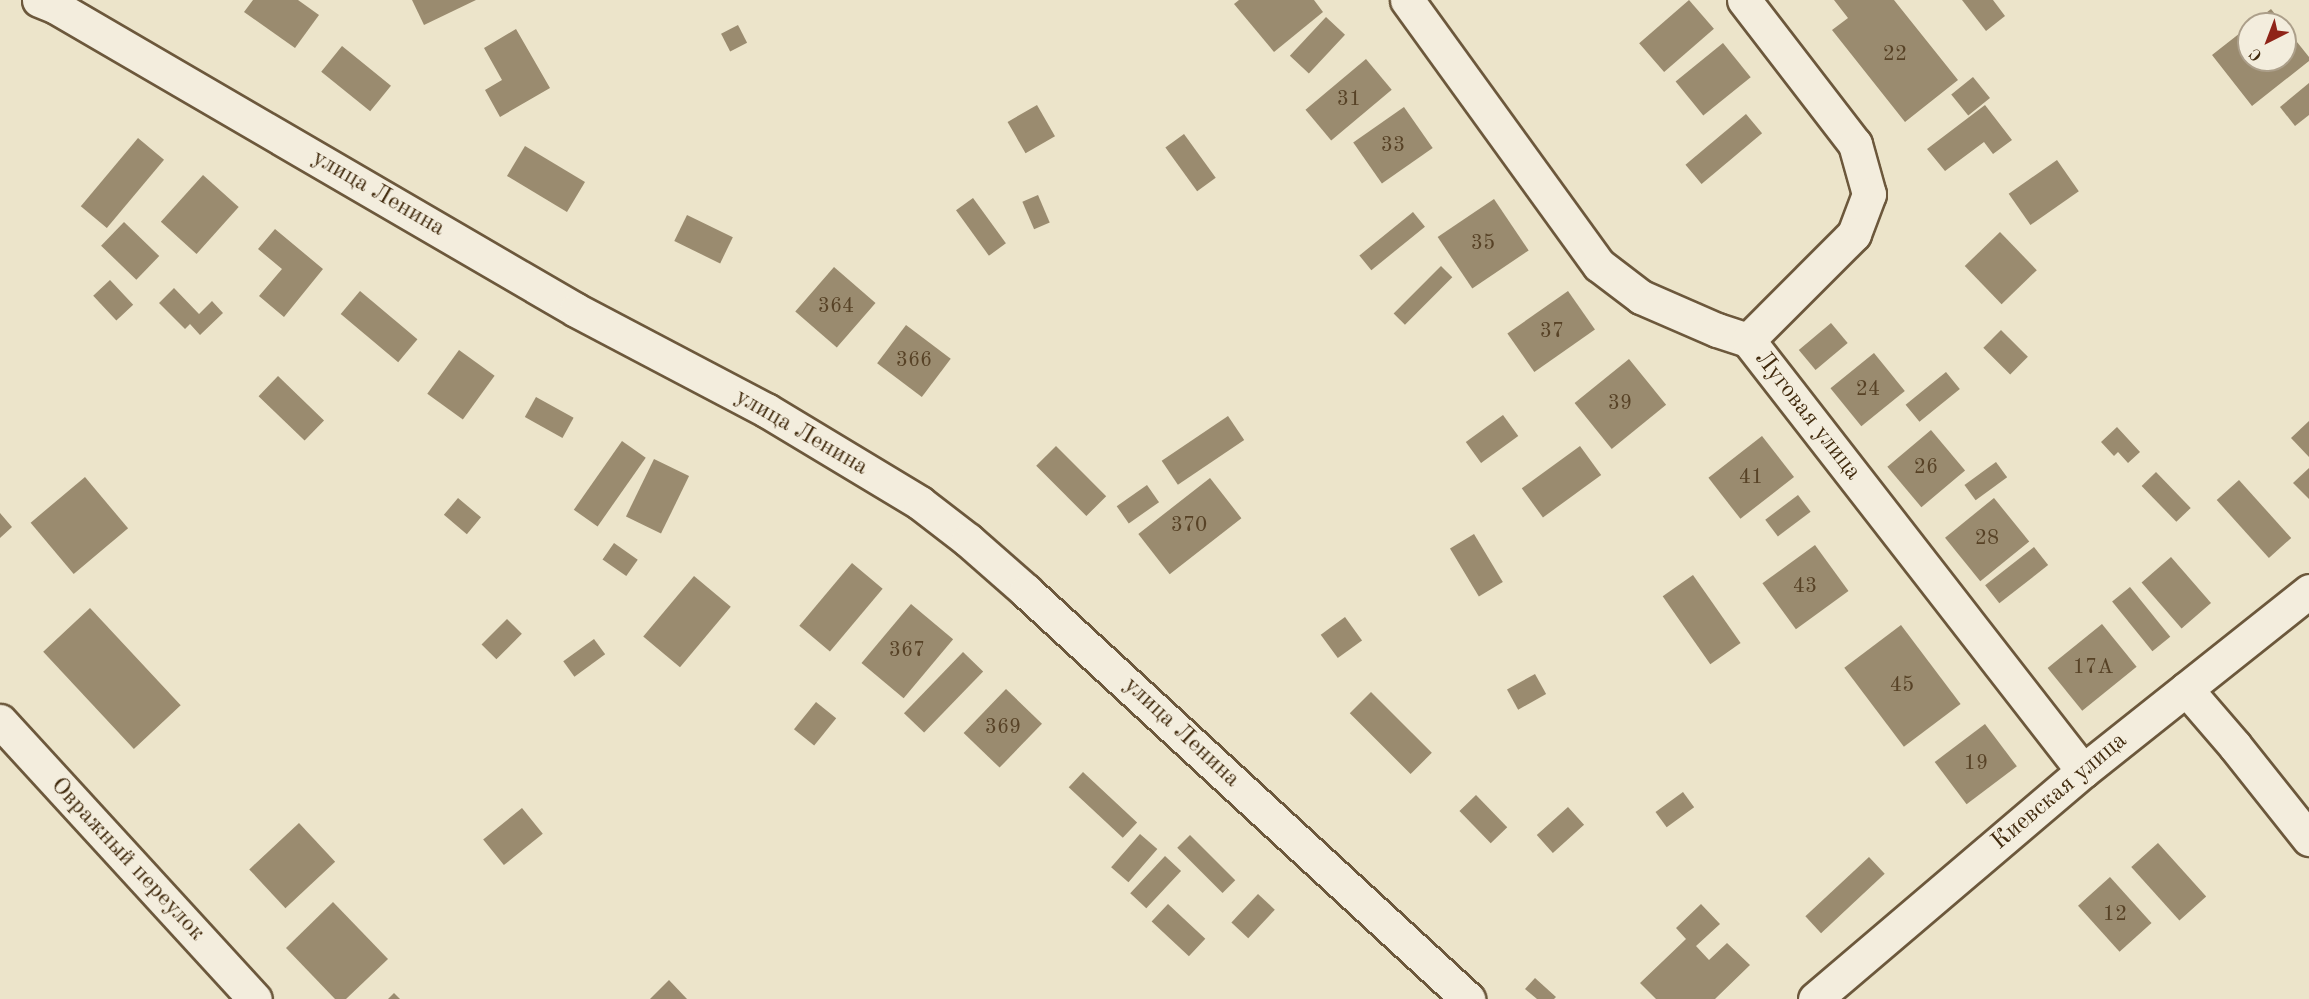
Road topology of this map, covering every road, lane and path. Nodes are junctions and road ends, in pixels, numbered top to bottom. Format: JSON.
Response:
{"nodes":[{"id":1,"x":39,"y":0,"type":"edge"},
{"id":2,"x":1407,"y":0,"type":"edge"},
{"id":3,"x":1744,"y":0,"type":"edge"},
{"id":4,"x":1748,"y":340,"type":"junction"},
{"id":5,"x":2309,"y":591,"type":"edge"},
{"id":6,"x":2186,"y":689,"type":"junction"},
{"id":7,"x":0,"y":721,"type":"edge"},
{"id":8,"x":2083,"y":771,"type":"junction"},
{"id":9,"x":2309,"y":838,"type":"edge"},
{"id":10,"x":255,"y":999,"type":"edge"},
{"id":11,"x":1468,"y":999,"type":"edge"},
{"id":12,"x":1815,"y":999,"type":"edge"}],
"edges":[{"from":1,"to":11,"type":"street","name":"улица Ленина"},
{"from":2,"to":4,"type":"street"},
{"from":3,"to":4,"type":"street","name":"Луговая улица"},
{"from":4,"to":8,"type":"street","name":"Луговая улица"},
{"from":5,"to":6,"type":"street","name":"Киевская улица"},
{"from":6,"to":8,"type":"street","name":"Киевская улица"},
{"from":6,"to":9,"type":"street"},
{"from":7,"to":10,"type":"street","name":"Овражный переулок"},
{"from":8,"to":12,"type":"street","name":"Киевская улица"}]}
